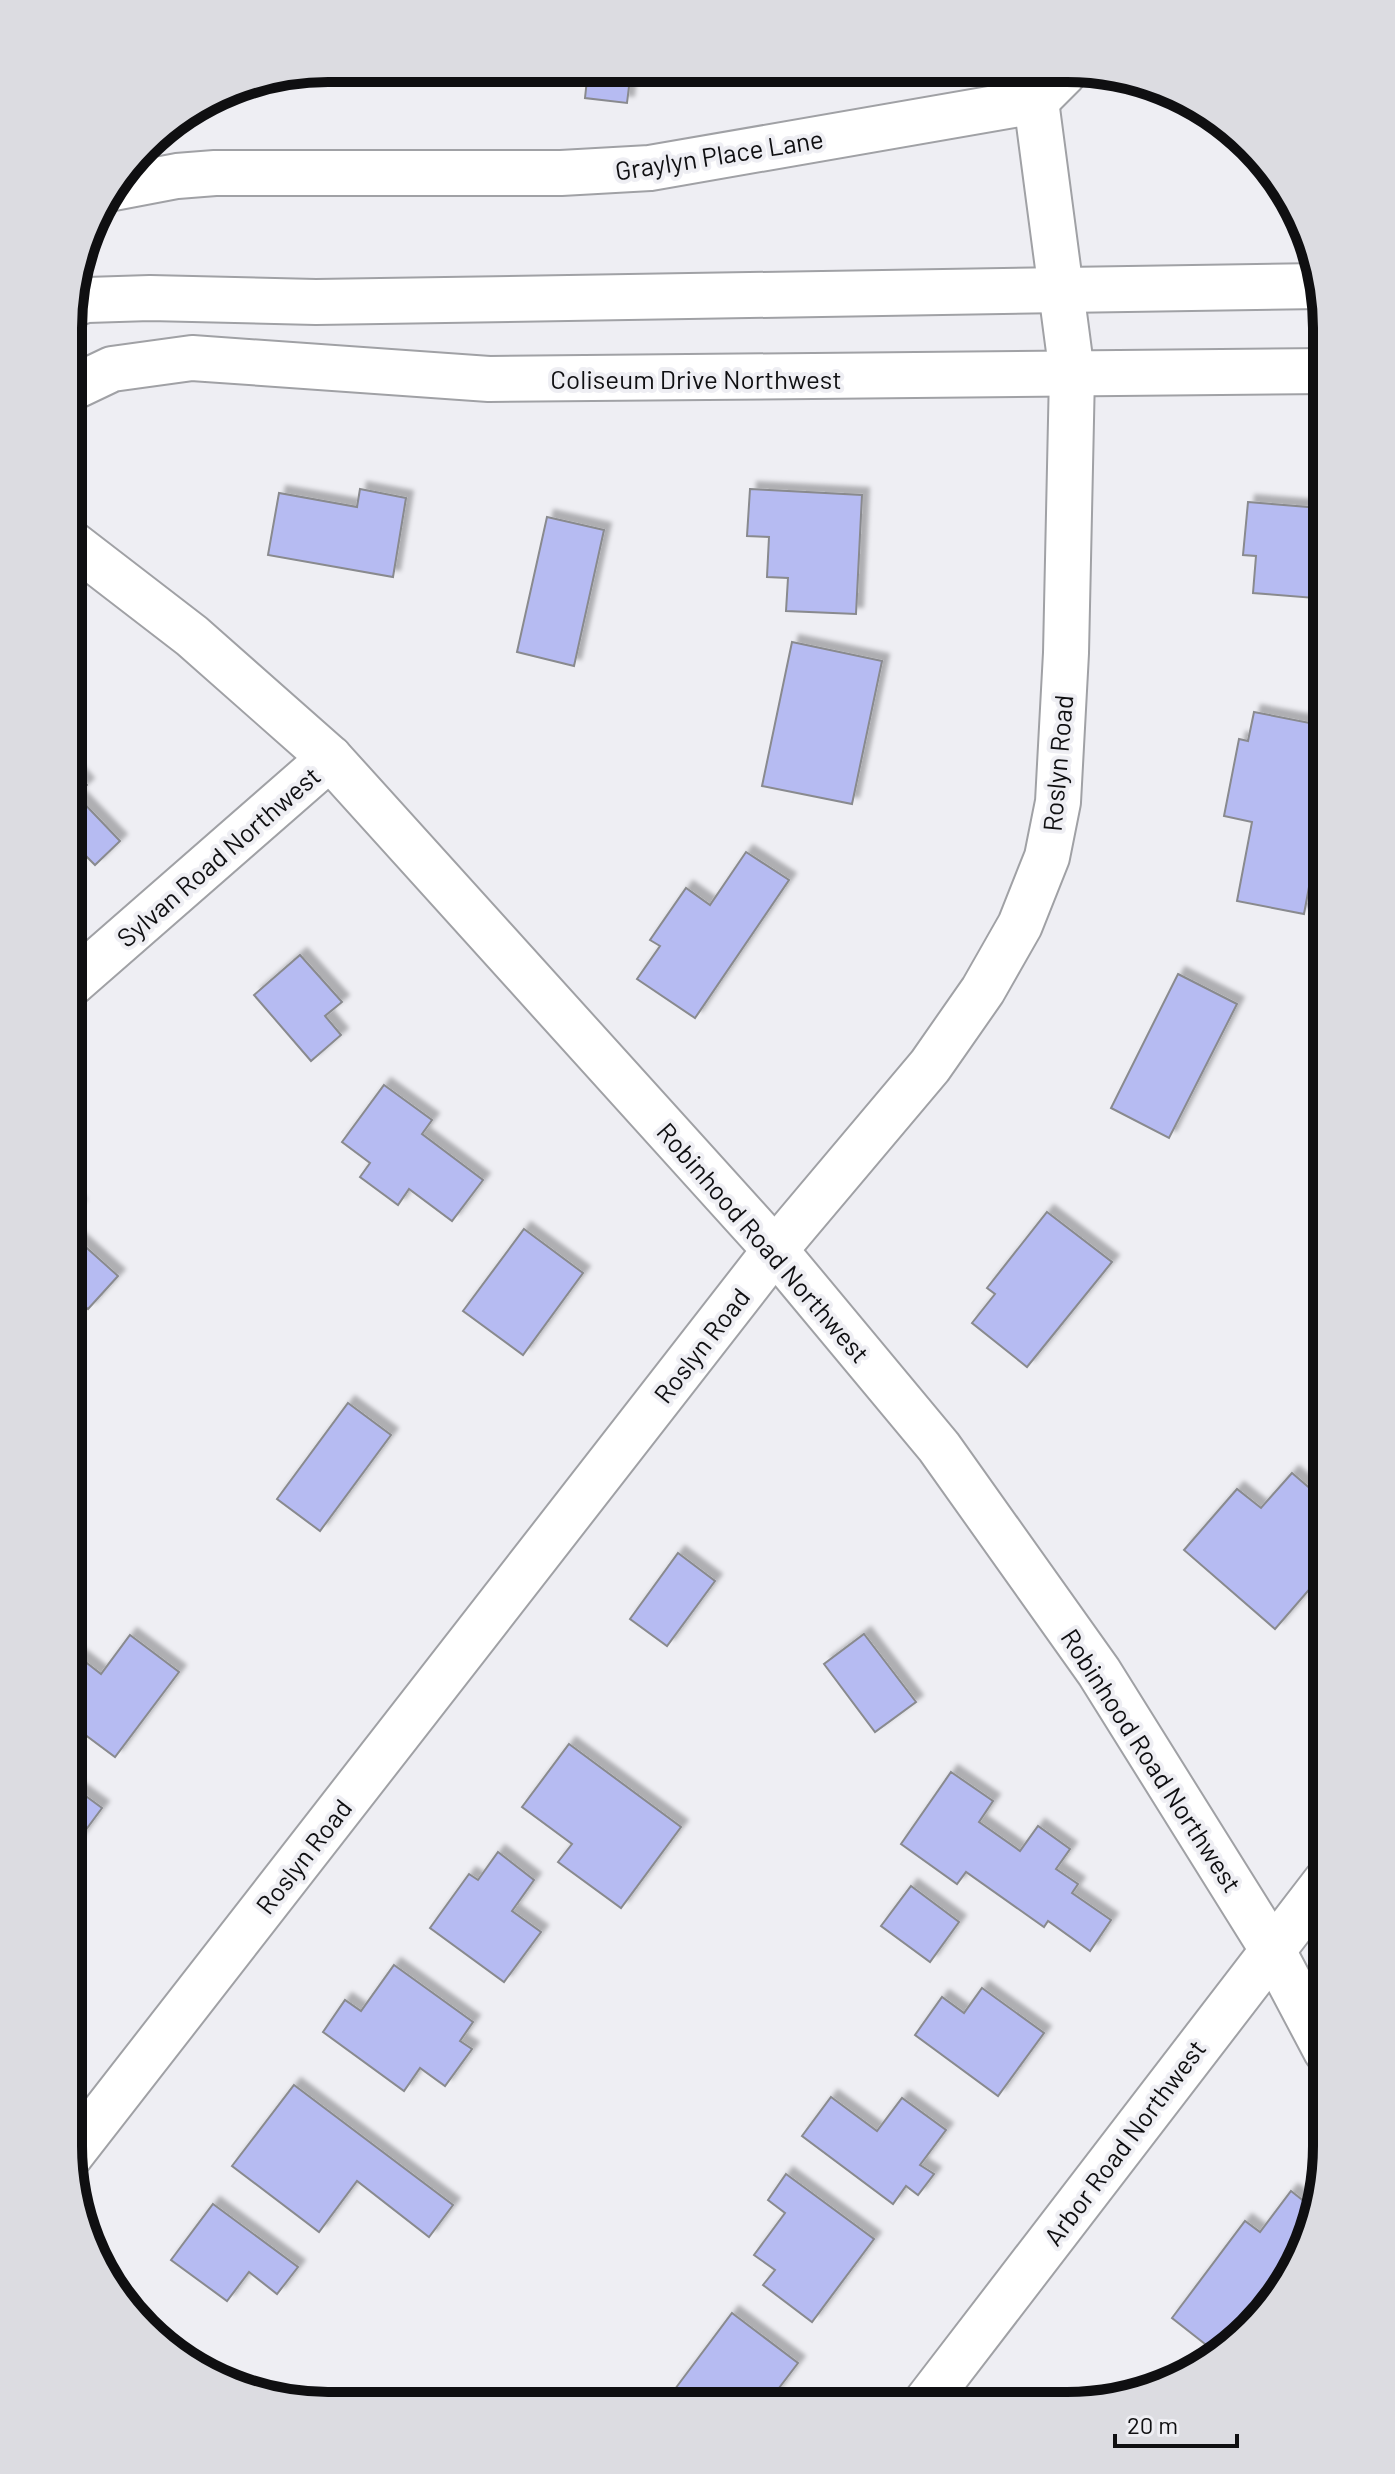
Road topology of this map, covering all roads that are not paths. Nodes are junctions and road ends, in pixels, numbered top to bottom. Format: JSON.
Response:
{"nodes":[{"id":1,"x":1050,"y":87,"type":"edge"},
{"id":2,"x":128,"y":185,"type":"edge"},
{"id":3,"x":1309,"y":286,"type":"edge"},
{"id":4,"x":1059,"y":289,"type":"junction"},
{"id":5,"x":84,"y":301,"type":"edge"},
{"id":6,"x":1313,"y":371,"type":"edge"},
{"id":7,"x":1072,"y":374,"type":"junction"},
{"id":8,"x":82,"y":383,"type":"edge"},
{"id":9,"x":82,"y":551,"type":"edge"},
{"id":10,"x":330,"y":758,"type":"junction"},
{"id":11,"x":82,"y":975,"type":"edge"},
{"id":12,"x":775,"y":1250,"type":"junction"},
{"id":13,"x":1312,"y":1898,"type":"edge"},
{"id":14,"x":1272,"y":1949,"type":"junction"},
{"id":15,"x":1312,"y":2025,"type":"edge"},
{"id":16,"x":82,"y":2141,"type":"edge"},
{"id":17,"x":934,"y":2392,"type":"edge"}],
"edges":[{"from":1,"to":2,"type":"street","name":"Graylyn Place Lane"},
{"from":1,"to":4,"type":"street","name":"Graylyn Place Lane"},
{"from":3,"to":4,"type":"street"},
{"from":4,"to":5,"type":"street"},
{"from":4,"to":7,"type":"street","name":"Roslyn Road"},
{"from":6,"to":7,"type":"street","name":"Coliseum Drive Northwest"},
{"from":7,"to":8,"type":"street","name":"Coliseum Drive Northwest"},
{"from":7,"to":12,"type":"street","name":"Roslyn Road"},
{"from":9,"to":10,"type":"street","name":"Robinhood Road Northwest"},
{"from":10,"to":11,"type":"street","name":"Sylvan Road Northwest"},
{"from":10,"to":12,"type":"street","name":"Robinhood Road Northwest"},
{"from":12,"to":14,"type":"street","name":"Robinhood Road Northwest"},
{"from":12,"to":16,"type":"street","name":"Roslyn Road"},
{"from":13,"to":14,"type":"street","name":"Arbor Road Northwest"},
{"from":14,"to":15,"type":"street","name":"Robinhood Road Northwest"},
{"from":14,"to":17,"type":"street","name":"Arbor Road Northwest"}]}
